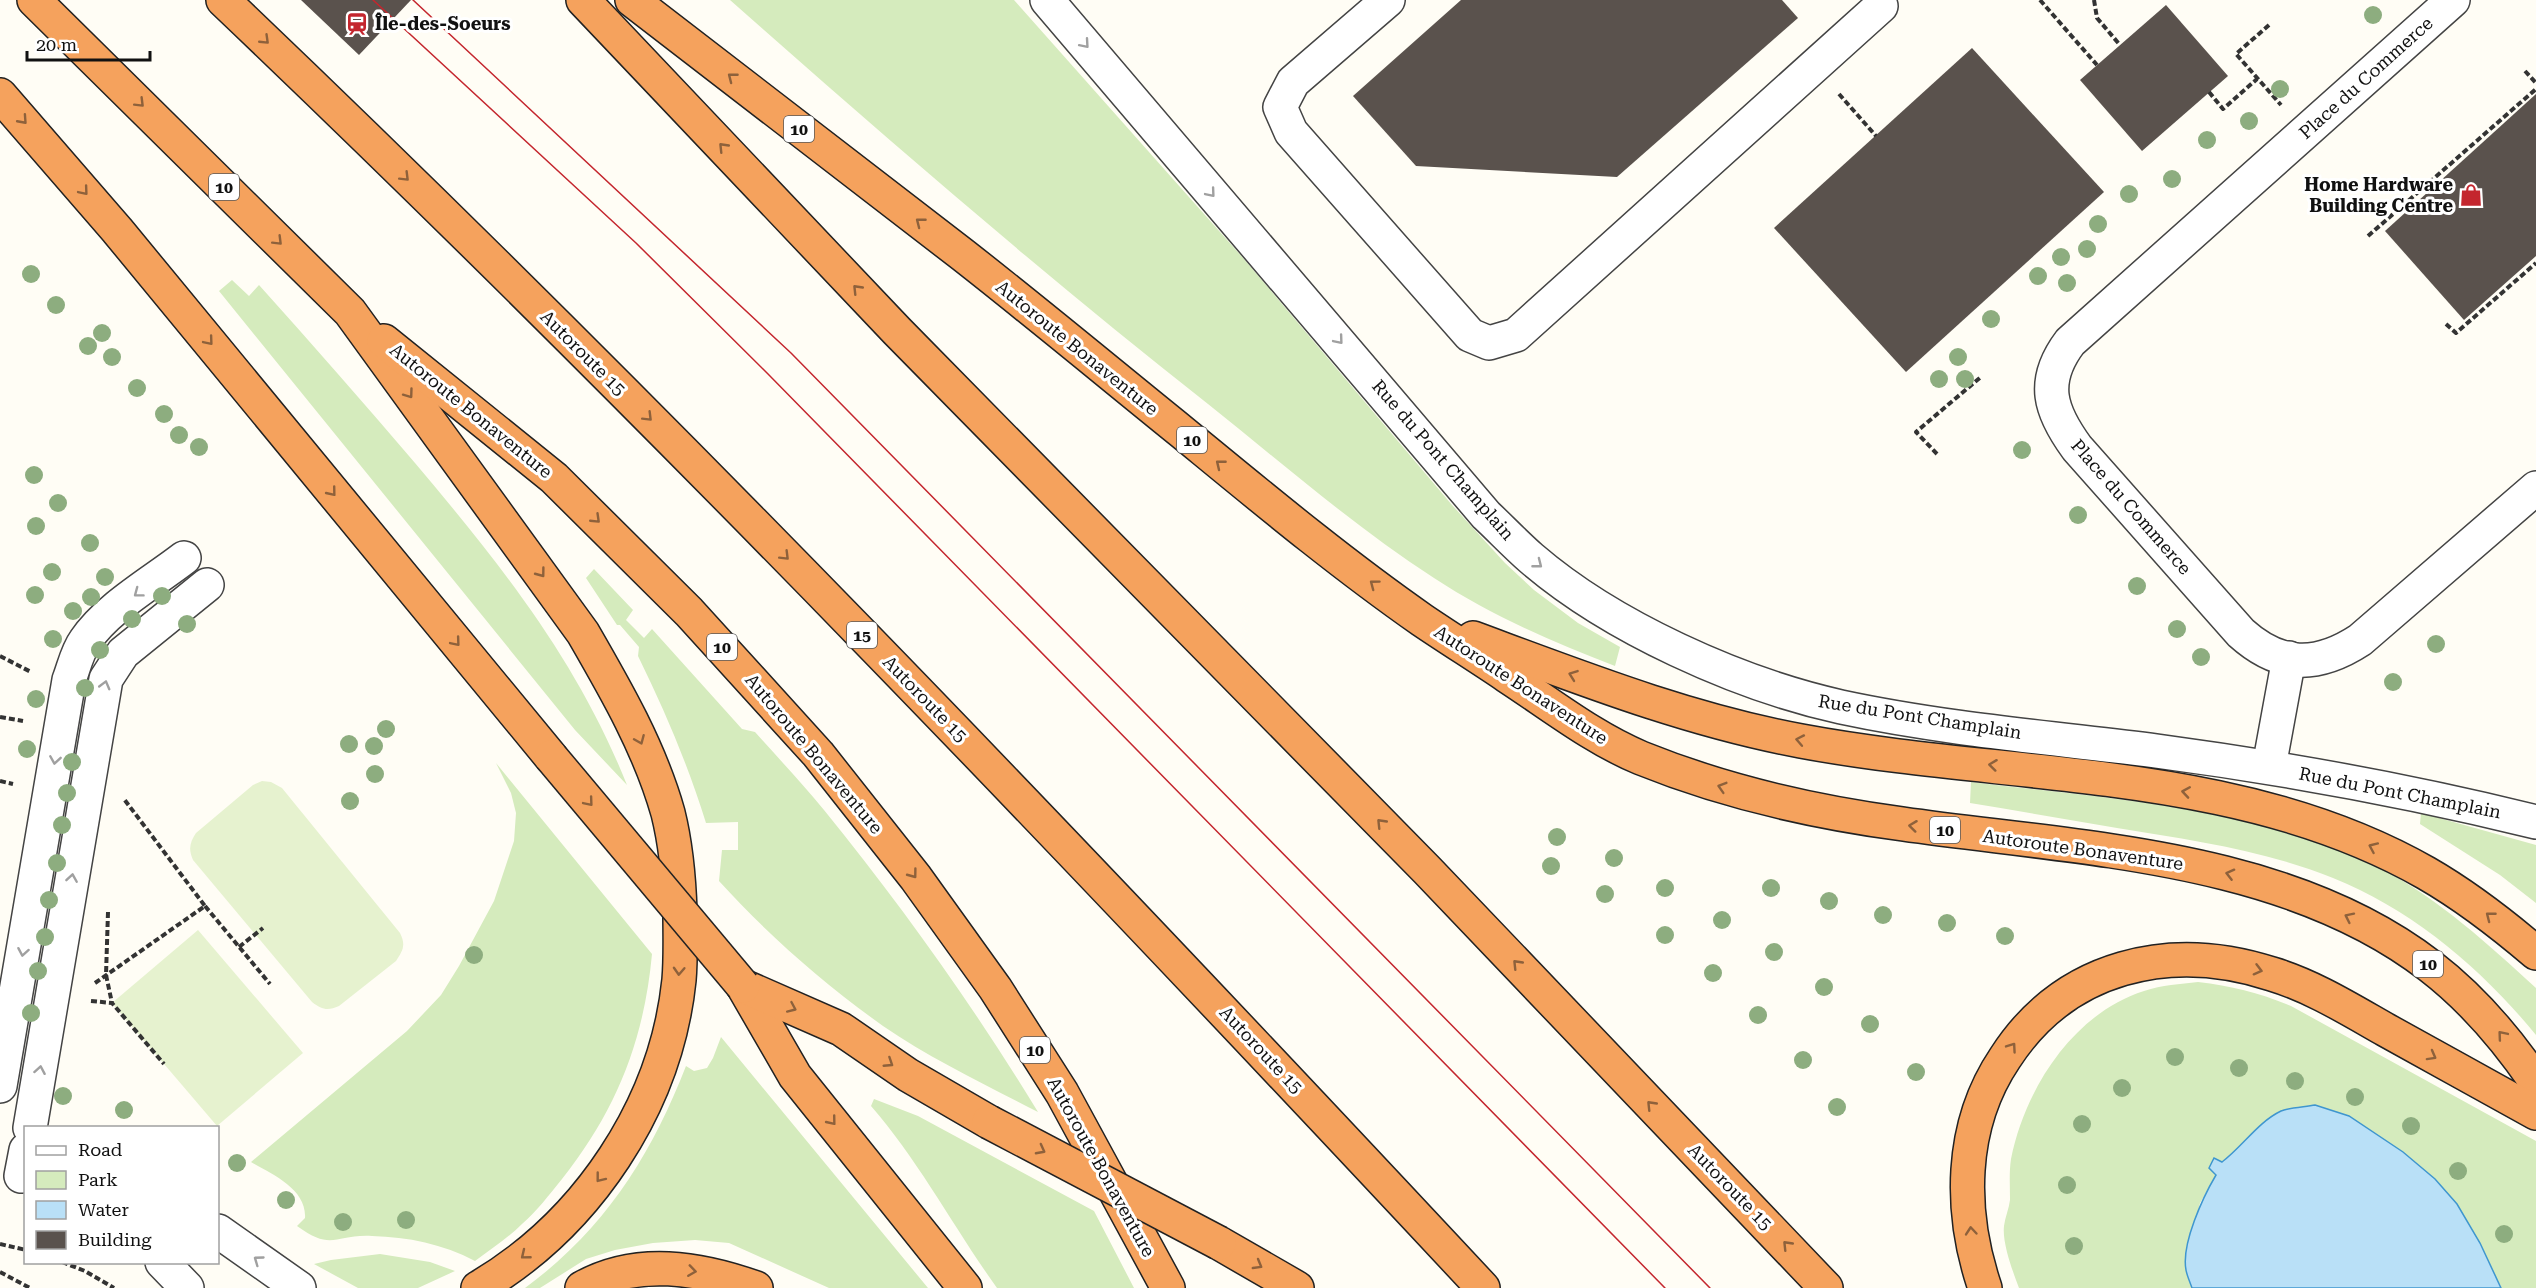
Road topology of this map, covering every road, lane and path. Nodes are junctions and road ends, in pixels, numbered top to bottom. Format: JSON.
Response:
{"nodes":[{"id":1,"x":34,"y":0,"type":"edge"},
{"id":2,"x":223,"y":0,"type":"edge"},
{"id":3,"x":583,"y":0,"type":"edge"},
{"id":4,"x":632,"y":0,"type":"edge"},
{"id":5,"x":1047,"y":0,"type":"edge"},
{"id":6,"x":1388,"y":0,"type":"edge"},
{"id":7,"x":2040,"y":0,"type":"edge"},
{"id":8,"x":2094,"y":0,"type":"edge"},
{"id":9,"x":2454,"y":0,"type":"edge"},
{"id":10,"x":1882,"y":2,"type":"edge"},
{"id":11,"x":2269,"y":25,"type":"dead end"},
{"id":12,"x":2120,"y":45,"type":"dead end"},
{"id":13,"x":2097,"y":65,"type":"dead end"},
{"id":14,"x":2525,"y":71,"type":"dead end"},
{"id":15,"x":2257,"y":79,"type":"junction"},
{"id":16,"x":2536,"y":84,"type":"edge"},
{"id":17,"x":2536,"y":89,"type":"edge"},
{"id":18,"x":2209,"y":92,"type":"dead end"},
{"id":19,"x":0,"y":95,"type":"edge"},
{"id":20,"x":2283,"y":108,"type":"dead end"},
{"id":21,"x":1852,"y":109,"type":"dead end"},
{"id":22,"x":1876,"y":136,"type":"dead end"},
{"id":23,"x":2368,"y":236,"type":"dead end"},
{"id":24,"x":2536,"y":263,"type":"edge"},
{"id":25,"x":350,"y":312,"type":"junction"},
{"id":26,"x":2446,"y":324,"type":"dead end"},
{"id":27,"x":1982,"y":376,"type":"dead end"},
{"id":28,"x":1937,"y":454,"type":"dead end"},
{"id":29,"x":2536,"y":488,"type":"edge"},
{"id":30,"x":184,"y":558,"type":"dead end"},
{"id":31,"x":207,"y":585,"type":"dead end"},
{"id":32,"x":1421,"y":619,"type":"junction"},
{"id":33,"x":0,"y":656,"type":"edge"},
{"id":34,"x":2289,"y":658,"type":"junction"},
{"id":35,"x":36,"y":675,"type":"dead end"},
{"id":36,"x":2269,"y":767,"type":"junction"},
{"id":37,"x":118,"y":791,"type":"dead end"},
{"id":38,"x":2536,"y":822,"type":"edge"},
{"id":39,"x":205,"y":906,"type":"junction"},
{"id":40,"x":262,"y":928,"type":"dead end"},
{"id":41,"x":239,"y":948,"type":"junction"},
{"id":42,"x":2536,"y":952,"type":"edge"},
{"id":43,"x":270,"y":984,"type":"dead end"},
{"id":44,"x":743,"y":986,"type":"junction"},
{"id":45,"x":89,"y":987,"type":"dead end"},
{"id":46,"x":82,"y":1000,"type":"dead end"},
{"id":47,"x":164,"y":1064,"type":"dead end"},
{"id":48,"x":2536,"y":1082,"type":"edge"},
{"id":49,"x":0,"y":1086,"type":"edge"},
{"id":50,"x":2536,"y":1113,"type":"edge"},
{"id":51,"x":30,"y":1126,"type":"edge"},
{"id":52,"x":219,"y":1232,"type":"edge"},
{"id":53,"x":0,"y":1244,"type":"edge"},
{"id":54,"x":24,"y":1250,"type":"edge"},
{"id":55,"x":65,"y":1264,"type":"edge"},
{"id":56,"x":163,"y":1264,"type":"edge"},
{"id":57,"x":0,"y":1272,"type":"edge"},
{"id":58,"x":30,"y":1288,"type":"edge"},
{"id":59,"x":114,"y":1288,"type":"edge"},
{"id":60,"x":187,"y":1288,"type":"edge"},
{"id":61,"x":299,"y":1288,"type":"edge"},
{"id":62,"x":478,"y":1288,"type":"edge"},
{"id":63,"x":582,"y":1288,"type":"edge"},
{"id":64,"x":756,"y":1288,"type":"edge"},
{"id":65,"x":965,"y":1288,"type":"edge"},
{"id":66,"x":1168,"y":1288,"type":"edge"},
{"id":67,"x":1297,"y":1288,"type":"edge"},
{"id":68,"x":1483,"y":1288,"type":"edge"},
{"id":69,"x":1827,"y":1288,"type":"edge"},
{"id":70,"x":1985,"y":1288,"type":"edge"}],
"edges":[{"from":1,"to":25,"type":"highway","number":"10","one_way":true},
{"from":2,"to":68,"type":"highway","name":"Autoroute 15","number":"15","one_way":true},
{"from":69,"to":3,"type":"highway","name":"Autoroute 15","one_way":true},
{"from":32,"to":4,"type":"highway","name":"Autoroute Bonaventure","number":"10","one_way":true},
{"from":5,"to":36,"type":"street","name":"Rue du Pont Champlain","one_way":true},
{"from":6,"to":10,"type":"street"},
{"from":7,"to":13,"type":"path"},
{"from":8,"to":12,"type":"path"},
{"from":9,"to":34,"type":"street","name":"Place du Commerce"},
{"from":11,"to":15,"type":"path"},
{"from":14,"to":16,"type":"path"},
{"from":15,"to":18,"type":"path"},
{"from":15,"to":20,"type":"path"},
{"from":17,"to":23,"type":"path"},
{"from":19,"to":44,"type":"highway","one_way":true,"bridge":true},
{"from":21,"to":22,"type":"path"},
{"from":24,"to":26,"type":"path"},
{"from":25,"to":62,"type":"highway","one_way":true},
{"from":25,"to":66,"type":"highway","name":"Autoroute Bonaventure","number":"10","one_way":true},
{"from":27,"to":28,"type":"path"},
{"from":29,"to":34,"type":"street","name":"Place du Commerce"},
{"from":30,"to":49,"type":"street","one_way":true},
{"from":51,"to":31,"type":"street","one_way":true},
{"from":42,"to":32,"type":"highway","one_way":true},
{"from":48,"to":32,"type":"highway","name":"Autoroute Bonaventure","number":"10","one_way":true},
{"from":33,"to":35,"type":"path"},
{"from":34,"to":36,"type":"street"},
{"from":36,"to":38,"type":"street","name":"Rue du Pont Champlain"},
{"from":37,"to":39,"type":"path"},
{"from":39,"to":41,"type":"path"},
{"from":39,"to":45,"type":"path"},
{"from":40,"to":41,"type":"path"},
{"from":41,"to":43,"type":"path"},
{"from":44,"to":65,"type":"highway","one_way":true},
{"from":44,"to":67,"type":"highway","one_way":true,"bridge":true},
{"from":46,"to":47,"type":"path"},
{"from":70,"to":50,"type":"highway","one_way":true},
{"from":61,"to":52,"type":"street","one_way":true},
{"from":53,"to":54,"type":"path"},
{"from":55,"to":59,"type":"path"},
{"from":56,"to":60,"type":"street"},
{"from":57,"to":58,"type":"path"},
{"from":63,"to":64,"type":"highway","one_way":true}]}
